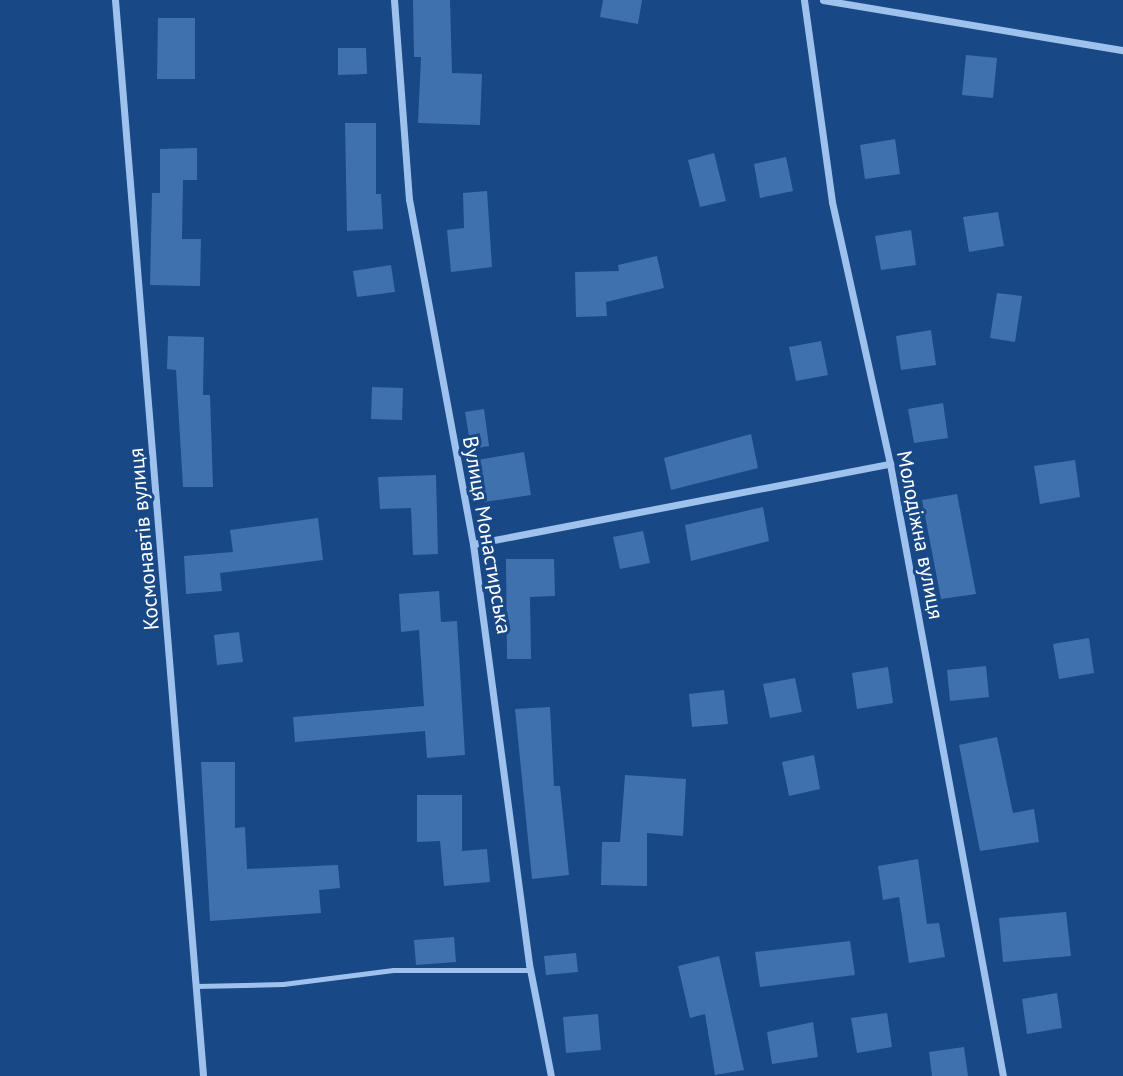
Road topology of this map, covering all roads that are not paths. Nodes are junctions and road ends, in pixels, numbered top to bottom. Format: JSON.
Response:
{"nodes":[{"id":1,"x":115,"y":0,"type":"edge"},
{"id":2,"x":394,"y":0,"type":"edge"},
{"id":3,"x":804,"y":0,"type":"edge"},
{"id":4,"x":823,"y":0,"type":"edge"},
{"id":5,"x":1123,"y":50,"type":"edge"},
{"id":6,"x":890,"y":464,"type":"junction"},
{"id":7,"x":473,"y":544,"type":"junction"},
{"id":8,"x":531,"y":970,"type":"junction"},
{"id":9,"x":197,"y":986,"type":"junction"},
{"id":10,"x":203,"y":1076,"type":"edge"},
{"id":11,"x":551,"y":1076,"type":"edge"},
{"id":12,"x":1003,"y":1076,"type":"edge"}],
"edges":[{"from":1,"to":9,"type":"street","name":"Космонавтів вулиця"},
{"from":2,"to":7,"type":"street","name":"Вулиця Монастирська"},
{"from":3,"to":6,"type":"street","name":"Молодіжна вулиця"},
{"from":4,"to":5,"type":"street"},
{"from":6,"to":7,"type":"street"},
{"from":6,"to":12,"type":"street","name":"Молодіжна вулиця"},
{"from":7,"to":8,"type":"street","name":"Вулиця Монастирська"},
{"from":8,"to":9,"type":"lane"},
{"from":8,"to":11,"type":"street","name":"Вулиця Монастирська"},
{"from":9,"to":10,"type":"street","name":"Космонавтів вулиця"}]}
